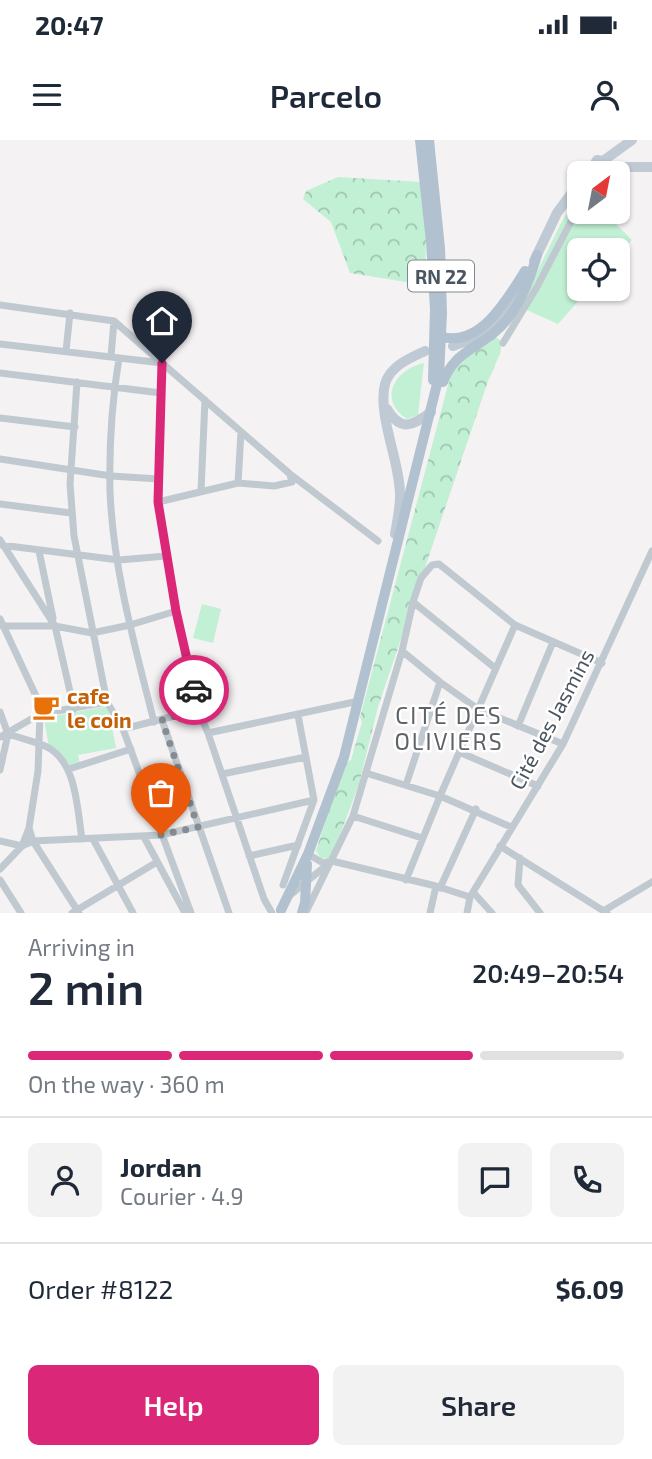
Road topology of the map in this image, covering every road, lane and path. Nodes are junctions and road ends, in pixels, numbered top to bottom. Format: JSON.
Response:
{"nodes":[{"id":1,"x":420,"y":140,"type":"edge"},
{"id":2,"x":429,"y":140,"type":"edge"},
{"id":3,"x":632,"y":140,"type":"edge"},
{"id":4,"x":605,"y":161,"type":"edge"},
{"id":5,"x":652,"y":164,"type":"edge"},
{"id":6,"x":630,"y":165,"type":"edge"},
{"id":7,"x":567,"y":200,"type":"edge"},
{"id":8,"x":570,"y":224,"type":"edge"},
{"id":9,"x":537,"y":255,"type":"junction"},
{"id":10,"x":0,"y":305,"type":"edge"},
{"id":11,"x":70,"y":313,"type":"junction"},
{"id":12,"x":114,"y":321,"type":"junction"},
{"id":13,"x":442,"y":337,"type":"junction"},
{"id":14,"x":503,"y":343,"type":"dead end"},
{"id":15,"x":0,"y":344,"type":"edge"},
{"id":16,"x":453,"y":346,"type":"dead end"},
{"id":17,"x":66,"y":351,"type":"junction"},
{"id":18,"x":425,"y":351,"type":"dead end"},
{"id":19,"x":115,"y":357,"type":"junction"},
{"id":20,"x":162,"y":363,"type":"junction"},
{"id":21,"x":0,"y":373,"type":"edge"},
{"id":22,"x":77,"y":382,"type":"junction"},
{"id":23,"x":115,"y":387,"type":"junction"},
{"id":24,"x":161,"y":393,"type":"junction"},
{"id":25,"x":205,"y":400,"type":"junction"},
{"id":26,"x":384,"y":403,"type":"junction"},
{"id":27,"x":432,"y":411,"type":"junction"},
{"id":28,"x":0,"y":418,"type":"edge"},
{"id":29,"x":75,"y":426,"type":"junction"},
{"id":30,"x":241,"y":432,"type":"junction"},
{"id":31,"x":0,"y":459,"type":"edge"},
{"id":32,"x":73,"y":469,"type":"junction"},
{"id":33,"x":290,"y":474,"type":"junction"},
{"id":34,"x":111,"y":476,"type":"junction"},
{"id":35,"x":159,"y":479,"type":"junction"},
{"id":36,"x":238,"y":483,"type":"junction"},
{"id":37,"x":201,"y":491,"type":"junction"},
{"id":38,"x":158,"y":502,"type":"junction"},
{"id":39,"x":0,"y":504,"type":"edge"},
{"id":40,"x":71,"y":513,"type":"junction"},
{"id":41,"x":378,"y":541,"type":"dead end"},
{"id":42,"x":1,"y":544,"type":"edge"},
{"id":43,"x":38,"y":551,"type":"junction"},
{"id":44,"x":652,"y":551,"type":"edge"},
{"id":45,"x":78,"y":555,"type":"junction"},
{"id":46,"x":166,"y":556,"type":"junction"},
{"id":47,"x":119,"y":560,"type":"junction"},
{"id":48,"x":392,"y":561,"type":"junction"},
{"id":49,"x":413,"y":602,"type":"junction"},
{"id":50,"x":176,"y":611,"type":"junction"},
{"id":51,"x":1,"y":624,"type":"edge"},
{"id":52,"x":130,"y":625,"type":"junction"},
{"id":53,"x":515,"y":625,"type":"junction"},
{"id":54,"x":55,"y":626,"type":"junction"},
{"id":55,"x":92,"y":633,"type":"junction"},
{"id":56,"x":553,"y":642,"type":"junction"},
{"id":57,"x":402,"y":651,"type":"junction"},
{"id":58,"x":602,"y":663,"type":"junction"},
{"id":59,"x":495,"y":668,"type":"junction"},
{"id":60,"x":440,"y":682,"type":"junction"},
{"id":61,"x":359,"y":701,"type":"junction"},
{"id":62,"x":107,"y":702,"type":"junction"},
{"id":63,"x":74,"y":709,"type":"junction"},
{"id":64,"x":478,"y":709,"type":"junction"},
{"id":65,"x":198,"y":710,"type":"junction"},
{"id":66,"x":0,"y":712,"type":"edge"},
{"id":67,"x":40,"y":714,"type":"junction"},
{"id":68,"x":298,"y":715,"type":"junction"},
{"id":69,"x":158,"y":721,"type":"junction"},
{"id":70,"x":518,"y":726,"type":"junction"},
{"id":71,"x":123,"y":729,"type":"junction"},
{"id":72,"x":208,"y":733,"type":"junction"},
{"id":73,"x":8,"y":734,"type":"junction"},
{"id":74,"x":0,"y":737,"type":"edge"},
{"id":75,"x":40,"y":744,"type":"junction"},
{"id":76,"x":563,"y":744,"type":"junction"},
{"id":77,"x":131,"y":750,"type":"junction"},
{"id":78,"x":459,"y":752,"type":"junction"},
{"id":79,"x":306,"y":757,"type":"junction"},
{"id":80,"x":69,"y":769,"type":"junction"},
{"id":81,"x":0,"y":770,"type":"edge"},
{"id":82,"x":366,"y":773,"type":"junction"},
{"id":83,"x":222,"y":774,"type":"junction"},
{"id":84,"x":406,"y":785,"type":"junction"},
{"id":85,"x":538,"y":786,"type":"junction"},
{"id":86,"x":440,"y":796,"type":"junction"},
{"id":87,"x":314,"y":800,"type":"junction"},
{"id":88,"x":476,"y":810,"type":"junction"},
{"id":89,"x":353,"y":816,"type":"junction"},
{"id":90,"x":236,"y":818,"type":"junction"},
{"id":91,"x":198,"y":827,"type":"junction"},
{"id":92,"x":512,"y":827,"type":"junction"},
{"id":93,"x":29,"y":828,"type":"junction"},
{"id":94,"x":161,"y":835,"type":"junction"},
{"id":95,"x":144,"y":837,"type":"junction"},
{"id":96,"x":422,"y":838,"type":"junction"},
{"id":97,"x":82,"y":839,"type":"junction"},
{"id":98,"x":93,"y":839,"type":"junction"},
{"id":99,"x":0,"y":841,"type":"edge"},
{"id":100,"x":33,"y":841,"type":"junction"},
{"id":101,"x":299,"y":845,"type":"junction"},
{"id":102,"x":22,"y":846,"type":"junction"},
{"id":103,"x":500,"y":846,"type":"junction"},
{"id":104,"x":308,"y":854,"type":"junction"},
{"id":105,"x":249,"y":856,"type":"junction"},
{"id":106,"x":520,"y":858,"type":"junction"},
{"id":107,"x":332,"y":861,"type":"junction"},
{"id":108,"x":157,"y":862,"type":"junction"},
{"id":109,"x":0,"y":869,"type":"edge"},
{"id":110,"x":0,"y":880,"type":"edge"},
{"id":111,"x":406,"y":880,"type":"junction"},
{"id":112,"x":652,"y":881,"type":"edge"},
{"id":113,"x":283,"y":885,"type":"dead end"},
{"id":114,"x":305,"y":885,"type":"junction"},
{"id":115,"x":119,"y":886,"type":"junction"},
{"id":116,"x":438,"y":887,"type":"junction"},
{"id":117,"x":472,"y":895,"type":"junction"},
{"id":118,"x":289,"y":896,"type":"junction"},
{"id":119,"x":606,"y":911,"type":"edge"},
{"id":120,"x":76,"y":912,"type":"edge"},
{"id":121,"x":277,"y":912,"type":"edge"},
{"id":122,"x":21,"y":913,"type":"edge"},
{"id":123,"x":133,"y":913,"type":"edge"},
{"id":124,"x":185,"y":913,"type":"edge"},
{"id":125,"x":191,"y":913,"type":"edge"},
{"id":126,"x":229,"y":913,"type":"edge"},
{"id":127,"x":301,"y":913,"type":"edge"},
{"id":128,"x":430,"y":913,"type":"edge"},
{"id":129,"x":467,"y":913,"type":"edge"},
{"id":130,"x":492,"y":913,"type":"edge"},
{"id":131,"x":540,"y":913,"type":"edge"}],
"edges":[{"from":1,"to":27,"type":"main road","number":"RN 22"},
{"from":2,"to":13,"type":"main road","number":"RN 22"},
{"from":3,"to":4,"type":"main road"},
{"from":5,"to":6,"type":"main road"},
{"from":7,"to":9,"type":"main road"},
{"from":8,"to":14,"type":"street"},
{"from":9,"to":13,"type":"main road"},
{"from":9,"to":16,"type":"main road"},
{"from":9,"to":27,"type":"main road"},
{"from":10,"to":11,"type":"street"},
{"from":11,"to":12,"type":"street"},
{"from":11,"to":17,"type":"street"},
{"from":12,"to":19,"type":"street"},
{"from":12,"to":20,"type":"street"},
{"from":13,"to":27,"type":"main road","number":"RN 22"},
{"from":15,"to":17,"type":"street"},
{"from":17,"to":19,"type":"street"},
{"from":18,"to":26,"type":"main road"},
{"from":19,"to":20,"type":"street"},
{"from":19,"to":23,"type":"street"},
{"from":20,"to":24,"type":"street"},
{"from":20,"to":25,"type":"street"},
{"from":21,"to":22,"type":"street"},
{"from":22,"to":23,"type":"street"},
{"from":22,"to":29,"type":"street"},
{"from":23,"to":24,"type":"street"},
{"from":23,"to":34,"type":"street"},
{"from":24,"to":35,"type":"street"},
{"from":25,"to":30,"type":"street"},
{"from":25,"to":37,"type":"street"},
{"from":26,"to":27,"type":"main road"},
{"from":26,"to":48,"type":"main road"},
{"from":27,"to":48,"type":"main road","number":"RN 22"},
{"from":28,"to":29,"type":"street"},
{"from":29,"to":32,"type":"street"},
{"from":30,"to":33,"type":"street"},
{"from":30,"to":36,"type":"street"},
{"from":31,"to":32,"type":"street"},
{"from":32,"to":34,"type":"street"},
{"from":32,"to":40,"type":"street"},
{"from":33,"to":36,"type":"street"},
{"from":33,"to":41,"type":"street"},
{"from":34,"to":35,"type":"street"},
{"from":34,"to":47,"type":"street"},
{"from":35,"to":38,"type":"street"},
{"from":36,"to":37,"type":"street"},
{"from":37,"to":38,"type":"street"},
{"from":38,"to":46,"type":"street"},
{"from":39,"to":40,"type":"street"},
{"from":40,"to":45,"type":"street"},
{"from":42,"to":43,"type":"street"},
{"from":42,"to":54,"type":"street"},
{"from":43,"to":45,"type":"street"},
{"from":43,"to":54,"type":"street"},
{"from":44,"to":58,"type":"street","name":"Cité des Jasmins"},
{"from":45,"to":47,"type":"street"},
{"from":45,"to":55,"type":"street"},
{"from":46,"to":47,"type":"street"},
{"from":46,"to":50,"type":"street"},
{"from":47,"to":52,"type":"street"},
{"from":48,"to":61,"type":"main road","number":"RN 22"},
{"from":49,"to":53,"type":"street"},
{"from":49,"to":57,"type":"street"},
{"from":49,"to":59,"type":"street"},
{"from":50,"to":52,"type":"street"},
{"from":50,"to":65,"type":"street"},
{"from":51,"to":54,"type":"street"},
{"from":51,"to":67,"type":"street"},
{"from":52,"to":55,"type":"street"},
{"from":52,"to":69,"type":"street"},
{"from":53,"to":56,"type":"street"},
{"from":53,"to":59,"type":"street"},
{"from":54,"to":55,"type":"street"},
{"from":54,"to":63,"type":"street"},
{"from":55,"to":62,"type":"street"},
{"from":56,"to":58,"type":"street"},
{"from":56,"to":70,"type":"street"},
{"from":57,"to":60,"type":"street"},
{"from":57,"to":82,"type":"street"},
{"from":58,"to":76,"type":"street","name":"Cité des Jasmins"},
{"from":59,"to":64,"type":"street"},
{"from":60,"to":64,"type":"street"},
{"from":60,"to":84,"type":"street"},
{"from":61,"to":68,"type":"street"},
{"from":61,"to":104,"type":"main road","number":"RN 22"},
{"from":62,"to":63,"type":"street"},
{"from":62,"to":71,"type":"street"},
{"from":63,"to":67,"type":"street"},
{"from":64,"to":70,"type":"street"},
{"from":64,"to":78,"type":"street"},
{"from":65,"to":69,"type":"street"},
{"from":65,"to":72,"type":"street"},
{"from":66,"to":73,"type":"street"},
{"from":67,"to":73,"type":"street"},
{"from":67,"to":75,"type":"street"},
{"from":68,"to":72,"type":"street"},
{"from":68,"to":79,"type":"street"},
{"from":69,"to":71,"type":"street"},
{"from":69,"to":91,"type":"street"},
{"from":70,"to":76,"type":"street"},
{"from":71,"to":77,"type":"street"},
{"from":72,"to":83,"type":"street"},
{"from":73,"to":74,"type":"street"},
{"from":73,"to":75,"type":"street"},
{"from":73,"to":81,"type":"street"},
{"from":75,"to":80,"type":"street"},
{"from":75,"to":93,"type":"street"},
{"from":76,"to":85,"type":"street","name":"Cité des Jasmins"},
{"from":77,"to":80,"type":"street"},
{"from":77,"to":94,"type":"street"},
{"from":78,"to":85,"type":"street"},
{"from":78,"to":86,"type":"street"},
{"from":79,"to":83,"type":"street"},
{"from":79,"to":87,"type":"street"},
{"from":80,"to":97,"type":"street"},
{"from":82,"to":84,"type":"street"},
{"from":82,"to":89,"type":"street"},
{"from":83,"to":90,"type":"street"},
{"from":84,"to":86,"type":"street"},
{"from":85,"to":92,"type":"street","name":"Cité des Jasmins"},
{"from":86,"to":88,"type":"street"},
{"from":86,"to":96,"type":"street"},
{"from":87,"to":90,"type":"street"},
{"from":87,"to":101,"type":"street"},
{"from":88,"to":92,"type":"street"},
{"from":88,"to":116,"type":"street"},
{"from":89,"to":96,"type":"street"},
{"from":89,"to":107,"type":"street"},
{"from":90,"to":91,"type":"street"},
{"from":90,"to":105,"type":"street"},
{"from":91,"to":94,"type":"street"},
{"from":91,"to":126,"type":"street"},
{"from":92,"to":103,"type":"street","name":"Cité des Jasmins"},
{"from":93,"to":100,"type":"street"},
{"from":93,"to":102,"type":"street"},
{"from":94,"to":95,"type":"street"},
{"from":94,"to":125,"type":"street"},
{"from":95,"to":98,"type":"street"},
{"from":95,"to":108,"type":"street"},
{"from":96,"to":111,"type":"street"},
{"from":97,"to":98,"type":"street"},
{"from":97,"to":100,"type":"street"},
{"from":98,"to":115,"type":"street"},
{"from":99,"to":102,"type":"street"},
{"from":100,"to":102,"type":"street"},
{"from":100,"to":120,"type":"street"},
{"from":101,"to":105,"type":"street"},
{"from":101,"to":113,"type":"street"},
{"from":102,"to":109,"type":"street"},
{"from":103,"to":106,"type":"street"},
{"from":103,"to":117,"type":"street","name":"Cité des Jasmins"},
{"from":104,"to":107,"type":"street"},
{"from":104,"to":114,"type":"main road","number":"RN 22"},
{"from":104,"to":118,"type":"main road","number":"RN 22"},
{"from":105,"to":121,"type":"street"},
{"from":106,"to":119,"type":"street"},
{"from":106,"to":131,"type":"street"},
{"from":107,"to":111,"type":"street"},
{"from":107,"to":114,"type":"street"},
{"from":107,"to":127,"type":"street"},
{"from":108,"to":115,"type":"street"},
{"from":108,"to":124,"type":"street"},
{"from":110,"to":122,"type":"street"},
{"from":111,"to":116,"type":"street"},
{"from":112,"to":119,"type":"street"},
{"from":114,"to":118,"type":"street","number":"RN 22"},
{"from":114,"to":127,"type":"main road","number":"RN 22"},
{"from":115,"to":120,"type":"street"},
{"from":115,"to":123,"type":"street"},
{"from":116,"to":117,"type":"street"},
{"from":116,"to":128,"type":"street"},
{"from":117,"to":129,"type":"street","name":"Cité des Jasmins"},
{"from":117,"to":130,"type":"street"},
{"from":118,"to":121,"type":"main road","number":"RN 22"},
{"from":121,"to":127,"type":"main road"}]}
